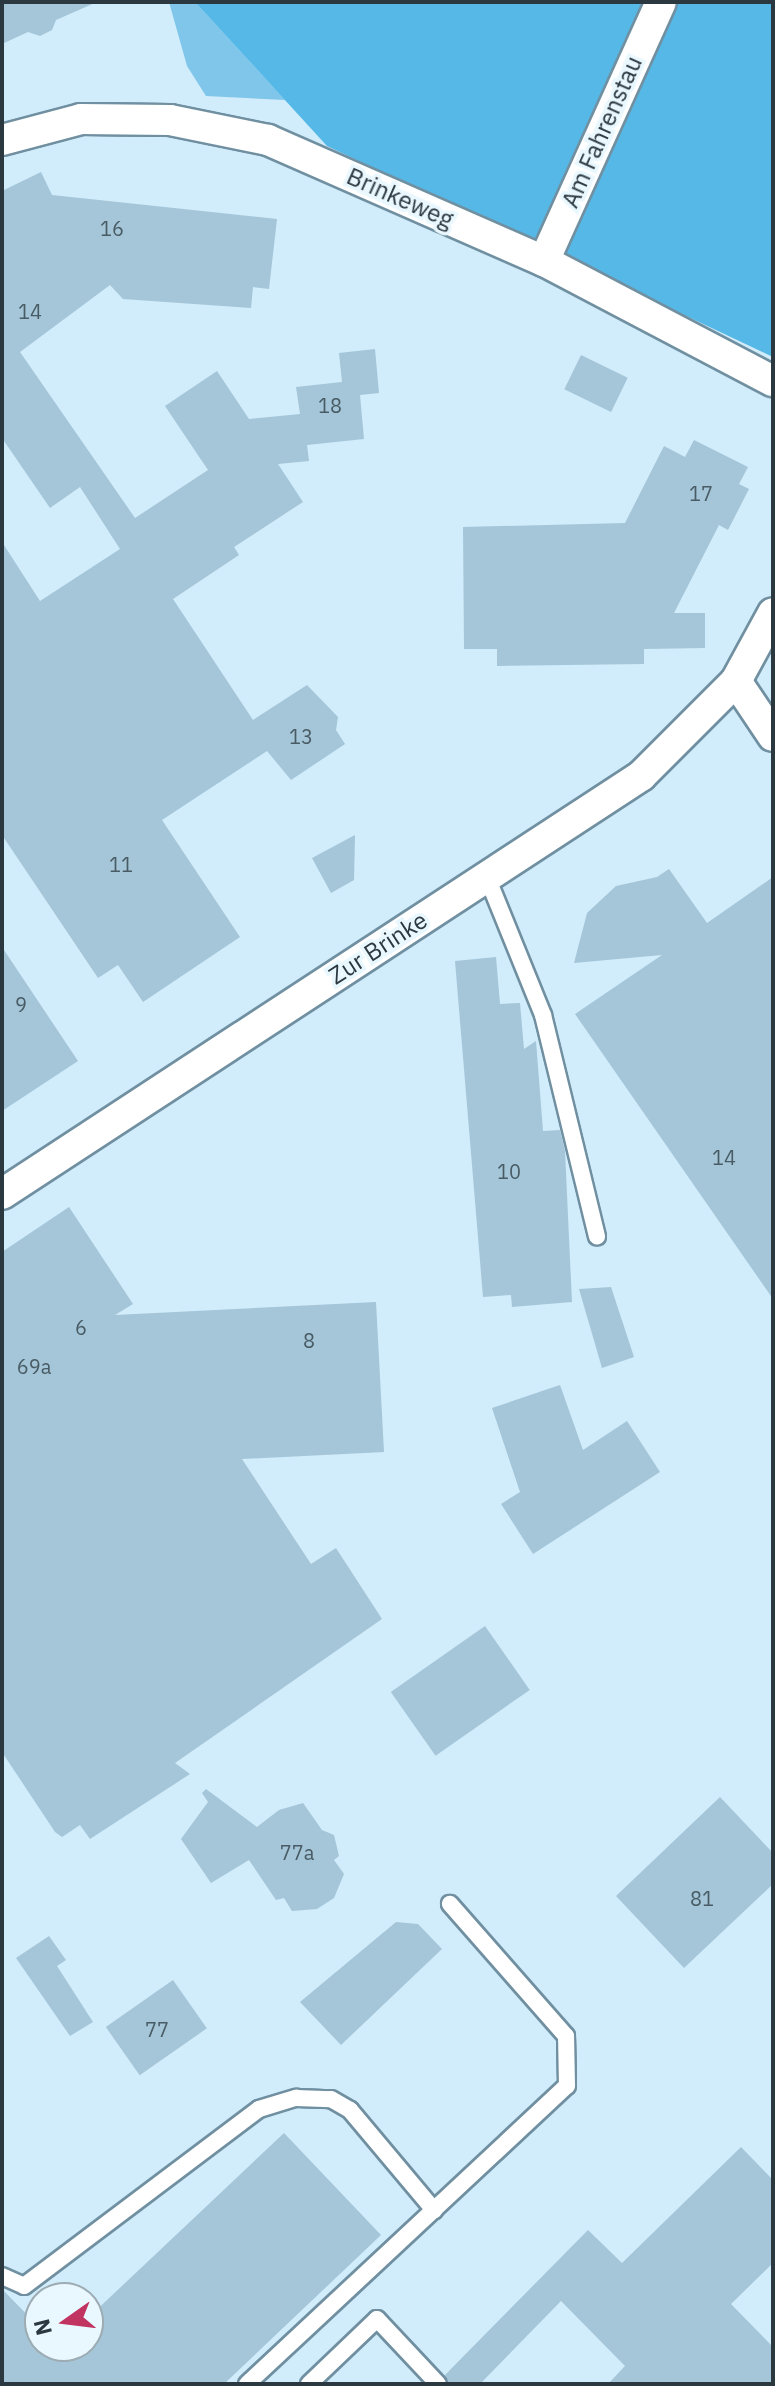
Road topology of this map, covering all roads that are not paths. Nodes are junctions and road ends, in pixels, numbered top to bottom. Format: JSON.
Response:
{"nodes":[{"id":1,"x":661,"y":2,"type":"edge"},
{"id":2,"x":2,"y":140,"type":"edge"},
{"id":3,"x":544,"y":261,"type":"junction"},
{"id":4,"x":773,"y":381,"type":"edge"},
{"id":5,"x":773,"y":613,"type":"edge"},
{"id":6,"x":736,"y":681,"type":"junction"},
{"id":7,"x":773,"y":736,"type":"edge"},
{"id":8,"x":487,"y":877,"type":"junction"},
{"id":9,"x":2,"y":1194,"type":"edge"},
{"id":10,"x":597,"y":1237,"type":"dead end"},
{"id":11,"x":450,"y":1904,"type":"dead end"},
{"id":12,"x":434,"y":2210,"type":"junction"},
{"id":13,"x":2,"y":2276,"type":"edge"},
{"id":14,"x":247,"y":2384,"type":"edge"},
{"id":15,"x":309,"y":2384,"type":"edge"},
{"id":16,"x":438,"y":2384,"type":"edge"}],
"edges":[{"from":1,"to":3,"type":"street","name":"Am Fahrenstau"},
{"from":2,"to":3,"type":"street","name":"Brinkeweg"},
{"from":3,"to":4,"type":"street","name":"Brinkeweg"},
{"from":5,"to":6,"type":"street","name":"Zur Brinke"},
{"from":6,"to":7,"type":"street"},
{"from":6,"to":8,"type":"street","name":"Zur Brinke"},
{"from":8,"to":9,"type":"street","name":"Zur Brinke"},
{"from":8,"to":10,"type":"lane"},
{"from":11,"to":12,"type":"lane"},
{"from":12,"to":13,"type":"lane"},
{"from":12,"to":14,"type":"lane"},
{"from":15,"to":16,"type":"lane"}]}
